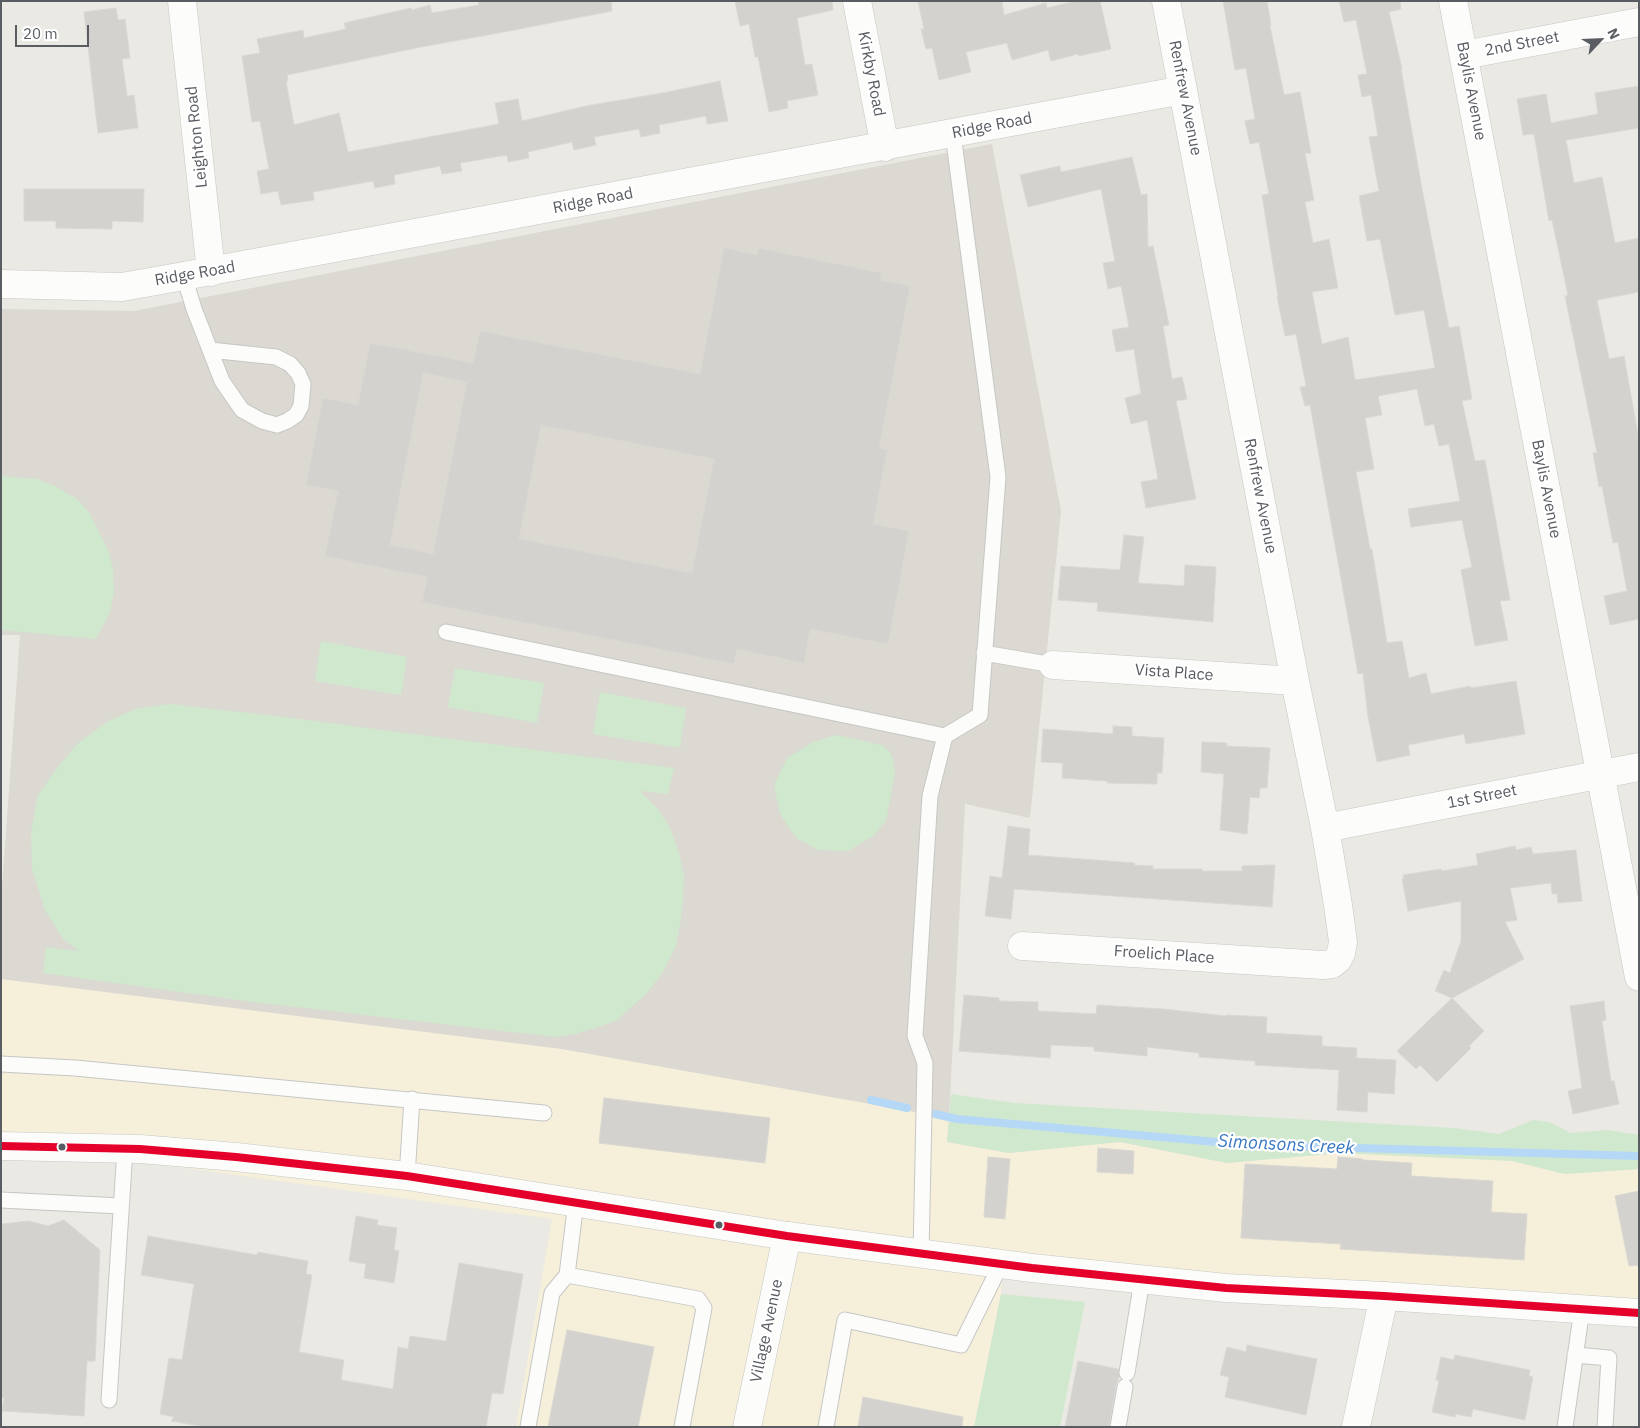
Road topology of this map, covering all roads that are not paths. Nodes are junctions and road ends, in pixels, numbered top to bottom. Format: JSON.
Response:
{"nodes":[{"id":1,"x":182,"y":1,"type":"edge"},
{"id":2,"x":857,"y":1,"type":"edge"},
{"id":3,"x":1166,"y":1,"type":"edge"},
{"id":4,"x":1453,"y":1,"type":"edge"},
{"id":5,"x":1639,"y":22,"type":"edge"},
{"id":6,"x":1464,"y":56,"type":"junction"},
{"id":7,"x":1183,"y":90,"type":"junction"},
{"id":8,"x":953,"y":134,"type":"junction"},
{"id":9,"x":885,"y":147,"type":"junction"},
{"id":10,"x":211,"y":272,"type":"junction"},
{"id":11,"x":184,"y":276,"type":"junction"},
{"id":12,"x":1,"y":284,"type":"edge"},
{"id":13,"x":210,"y":350,"type":"junction"},
{"id":14,"x":446,"y":632,"type":"dead end"},
{"id":15,"x":984,"y":653,"type":"junction"},
{"id":16,"x":1054,"y":665,"type":"joint"},
{"id":17,"x":1295,"y":681,"type":"junction"},
{"id":18,"x":945,"y":736,"type":"junction"},
{"id":19,"x":1639,"y":767,"type":"edge"},
{"id":20,"x":1601,"y":774,"type":"junction"},
{"id":21,"x":1325,"y":828,"type":"junction"},
{"id":22,"x":1022,"y":946,"type":"dead end"},
{"id":23,"x":1307,"y":964,"type":"joint"},
{"id":24,"x":1639,"y":978,"type":"edge"},
{"id":25,"x":1,"y":1064,"type":"edge"},
{"id":26,"x":412,"y":1099,"type":"junction"},
{"id":27,"x":544,"y":1113,"type":"dead end"},
{"id":28,"x":1,"y":1146,"type":"edge"},
{"id":29,"x":125,"y":1149,"type":"junction"},
{"id":30,"x":407,"y":1176,"type":"junction"},
{"id":31,"x":1,"y":1200,"type":"edge"},
{"id":32,"x":576,"y":1202,"type":"junction"},
{"id":33,"x":122,"y":1206,"type":"junction"},
{"id":34,"x":787,"y":1236,"type":"junction"},
{"id":35,"x":921,"y":1254,"type":"junction"},
{"id":36,"x":1001,"y":1264,"type":"junction"},
{"id":37,"x":567,"y":1275,"type":"junction"},
{"id":38,"x":1142,"y":1280,"type":"junction"},
{"id":39,"x":1384,"y":1296,"type":"junction"},
{"id":40,"x":1582,"y":1309,"type":"junction"},
{"id":41,"x":1639,"y":1313,"type":"edge"},
{"id":42,"x":1575,"y":1355,"type":"junction"},
{"id":43,"x":109,"y":1400,"type":"dead end"},
{"id":44,"x":528,"y":1427,"type":"edge"},
{"id":45,"x":682,"y":1427,"type":"edge"},
{"id":46,"x":747,"y":1427,"type":"edge"},
{"id":47,"x":826,"y":1427,"type":"edge"},
{"id":48,"x":1118,"y":1427,"type":"edge"},
{"id":49,"x":1356,"y":1427,"type":"edge"},
{"id":50,"x":1565,"y":1427,"type":"edge"},
{"id":51,"x":1605,"y":1427,"type":"edge"}],
"edges":[{"from":1,"to":10,"type":"street","name":"Leighton Road"},
{"from":2,"to":9,"type":"street","name":"Kirkby Road"},
{"from":3,"to":7,"type":"street","name":"Renfrew Avenue"},
{"from":4,"to":6,"type":"street","name":"Baylis Avenue"},
{"from":5,"to":6,"type":"street","name":"2nd Street"},
{"from":6,"to":20,"type":"street","name":"Baylis Avenue"},
{"from":7,"to":8,"type":"street","name":"Ridge Road"},
{"from":7,"to":17,"type":"street","name":"Renfrew Avenue"},
{"from":8,"to":9,"type":"street","name":"Ridge Road"},
{"from":8,"to":15,"type":"lane"},
{"from":9,"to":10,"type":"street","name":"Ridge Road"},
{"from":10,"to":11,"type":"street","name":"Ridge Road"},
{"from":11,"to":12,"type":"street","name":"Ridge Road"},
{"from":11,"to":13,"type":"lane"},
{"from":13,"to":13,"type":"lane"},
{"from":14,"to":18,"type":"lane"},
{"from":15,"to":16,"type":"lane"},
{"from":15,"to":18,"type":"lane"},
{"from":16,"to":17,"type":"street","name":"Vista Place"},
{"from":17,"to":21,"type":"street","name":"Renfrew Avenue"},
{"from":18,"to":35,"type":"lane"},
{"from":19,"to":20,"type":"street","name":"1st Street"},
{"from":20,"to":21,"type":"street","name":"1st Street"},
{"from":20,"to":24,"type":"street","name":"Baylis Avenue"},
{"from":21,"to":23,"type":"street","name":"Renfrew Avenue"},
{"from":22,"to":23,"type":"street","name":"Froelich Place"},
{"from":25,"to":26,"type":"lane"},
{"from":26,"to":27,"type":"lane"},
{"from":26,"to":30,"type":"lane"},
{"from":28,"to":29,"type":"street"},
{"from":29,"to":30,"type":"street"},
{"from":29,"to":33,"type":"lane"},
{"from":30,"to":32,"type":"street"},
{"from":31,"to":33,"type":"lane"},
{"from":32,"to":34,"type":"street"},
{"from":32,"to":37,"type":"lane"},
{"from":33,"to":43,"type":"lane"},
{"from":34,"to":35,"type":"street"},
{"from":34,"to":46,"type":"street","name":"Village Avenue"},
{"from":35,"to":36,"type":"street"},
{"from":36,"to":38,"type":"street"},
{"from":36,"to":47,"type":"lane"},
{"from":37,"to":44,"type":"lane"},
{"from":37,"to":45,"type":"lane"},
{"from":38,"to":39,"type":"street"},
{"from":38,"to":48,"type":"lane"},
{"from":39,"to":40,"type":"street"},
{"from":39,"to":49,"type":"street"},
{"from":40,"to":41,"type":"street"},
{"from":40,"to":42,"type":"lane"},
{"from":42,"to":50,"type":"lane"},
{"from":42,"to":51,"type":"lane"}]}
